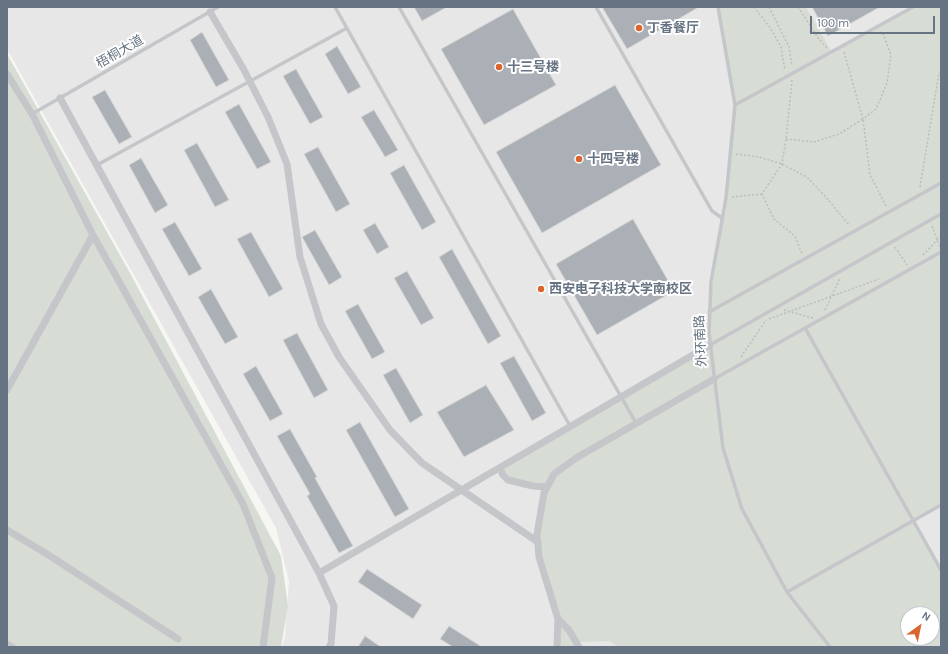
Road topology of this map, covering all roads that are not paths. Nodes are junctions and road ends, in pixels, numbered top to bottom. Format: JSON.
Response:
{"nodes":[{"id":1,"x":218,"y":7,"type":"edge"},
{"id":2,"x":335,"y":7,"type":"edge"},
{"id":3,"x":399,"y":7,"type":"edge"},
{"id":4,"x":596,"y":7,"type":"edge"},
{"id":5,"x":718,"y":7,"type":"edge"},
{"id":6,"x":913,"y":7,"type":"edge"},
{"id":7,"x":210,"y":12,"type":"junction"},
{"id":8,"x":347,"y":28,"type":"junction"},
{"id":9,"x":7,"y":74,"type":"edge"},
{"id":10,"x":249,"y":82,"type":"junction"},
{"id":11,"x":60,"y":98,"type":"junction"},
{"id":12,"x":735,"y":106,"type":"junction"},
{"id":13,"x":32,"y":114,"type":"junction"},
{"id":14,"x":97,"y":165,"type":"junction"},
{"id":15,"x":941,"y":183,"type":"edge"},
{"id":16,"x":941,"y":214,"type":"edge"},
{"id":17,"x":722,"y":218,"type":"junction"},
{"id":18,"x":92,"y":235,"type":"junction"},
{"id":19,"x":941,"y":251,"type":"edge"},
{"id":20,"x":709,"y":312,"type":"junction"},
{"id":21,"x":806,"y":328,"type":"junction"},
{"id":22,"x":710,"y":345,"type":"junction"},
{"id":23,"x":714,"y":379,"type":"junction"},
{"id":24,"x":7,"y":390,"type":"edge"},
{"id":25,"x":621,"y":397,"type":"junction"},
{"id":26,"x":636,"y":424,"type":"junction"},
{"id":27,"x":570,"y":426,"type":"junction"},
{"id":28,"x":500,"y":468,"type":"junction"},
{"id":29,"x":546,"y":488,"type":"junction"},
{"id":30,"x":461,"y":490,"type":"junction"},
{"id":31,"x":941,"y":506,"type":"edge"},
{"id":32,"x":914,"y":520,"type":"junction"},
{"id":33,"x":7,"y":530,"type":"edge"},
{"id":34,"x":538,"y":542,"type":"junction"},
{"id":35,"x":941,"y":570,"type":"edge"},
{"id":36,"x":319,"y":573,"type":"junction"},
{"id":37,"x":787,"y":592,"type":"junction"},
{"id":38,"x":558,"y":619,"type":"junction"},
{"id":39,"x":178,"y":639,"type":"dead end"},
{"id":40,"x":7,"y":644,"type":"edge"},
{"id":41,"x":12,"y":647,"type":"edge"},
{"id":42,"x":262,"y":647,"type":"edge"},
{"id":43,"x":329,"y":647,"type":"edge"},
{"id":44,"x":557,"y":647,"type":"edge"},
{"id":45,"x":580,"y":647,"type":"edge"},
{"id":46,"x":830,"y":647,"type":"edge"}],
"edges":[{"from":1,"to":7,"type":"lane","name":"梧桐大道"},
{"from":2,"to":8,"type":"lane"},
{"from":3,"to":25,"type":"lane"},
{"from":4,"to":17,"type":"lane"},
{"from":5,"to":12,"type":"lane","name":"外环南路"},
{"from":6,"to":12,"type":"lane"},
{"from":7,"to":10,"type":"street"},
{"from":7,"to":11,"type":"lane","name":"梧桐大道"},
{"from":8,"to":10,"type":"lane"},
{"from":8,"to":27,"type":"lane"},
{"from":9,"to":13,"type":"street"},
{"from":10,"to":14,"type":"lane"},
{"from":10,"to":30,"type":"street"},
{"from":11,"to":13,"type":"lane","name":"梧桐大道"},
{"from":11,"to":14,"type":"street"},
{"from":12,"to":17,"type":"lane","name":"外环南路"},
{"from":13,"to":18,"type":"street"},
{"from":14,"to":36,"type":"street"},
{"from":15,"to":20,"type":"lane"},
{"from":16,"to":22,"type":"lane"},
{"from":17,"to":20,"type":"lane","name":"外环南路"},
{"from":18,"to":24,"type":"street"},
{"from":18,"to":42,"type":"street"},
{"from":19,"to":21,"type":"lane"},
{"from":20,"to":22,"type":"lane","name":"外环南路"},
{"from":21,"to":23,"type":"lane"},
{"from":21,"to":32,"type":"lane"},
{"from":22,"to":23,"type":"lane","name":"外环南路"},
{"from":22,"to":25,"type":"street"},
{"from":23,"to":26,"type":"street"},
{"from":23,"to":37,"type":"lane","name":"外环南路"},
{"from":25,"to":26,"type":"lane"},
{"from":25,"to":27,"type":"street"},
{"from":26,"to":29,"type":"street"},
{"from":27,"to":28,"type":"street"},
{"from":28,"to":29,"type":"street"},
{"from":28,"to":30,"type":"street"},
{"from":29,"to":34,"type":"street"},
{"from":30,"to":34,"type":"street"},
{"from":30,"to":36,"type":"street"},
{"from":31,"to":32,"type":"lane"},
{"from":32,"to":35,"type":"lane"},
{"from":32,"to":37,"type":"lane"},
{"from":33,"to":39,"type":"street"},
{"from":34,"to":38,"type":"street"},
{"from":36,"to":43,"type":"street"},
{"from":37,"to":46,"type":"lane","name":"外环南路"},
{"from":38,"to":44,"type":"street"},
{"from":38,"to":45,"type":"street"},
{"from":40,"to":41,"type":"street"}]}
